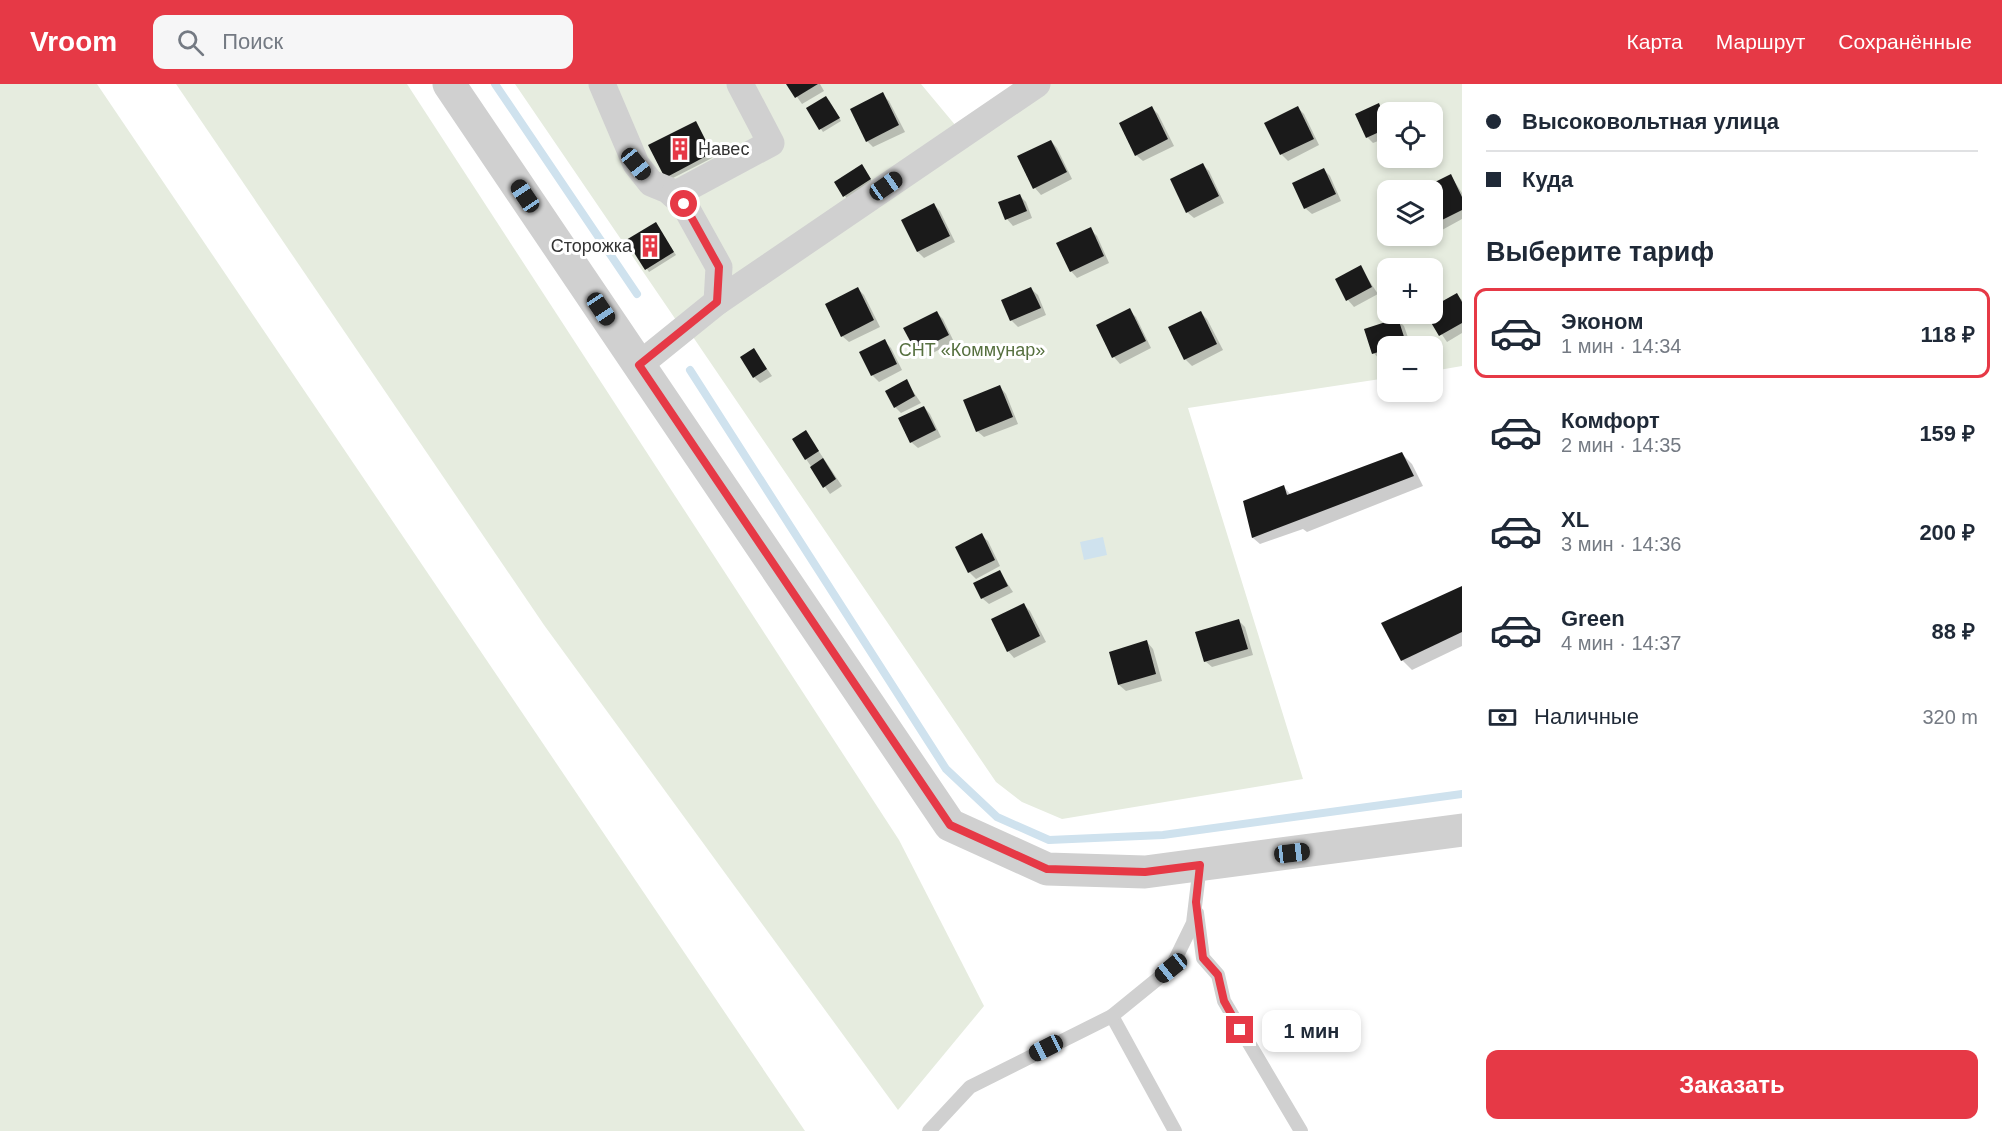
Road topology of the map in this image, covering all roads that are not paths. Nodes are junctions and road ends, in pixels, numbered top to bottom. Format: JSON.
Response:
{"nodes":[{"id":1,"x":449,"y":84,"type":"edge"},
{"id":2,"x":602,"y":84,"type":"edge"},
{"id":3,"x":740,"y":84,"type":"edge"},
{"id":4,"x":1036,"y":84,"type":"edge"},
{"id":5,"x":674,"y":195,"type":"junction"},
{"id":6,"x":717,"y":302,"type":"junction"},
{"id":7,"x":639,"y":365,"type":"junction"},
{"id":8,"x":1462,"y":830,"type":"edge"},
{"id":9,"x":1200,"y":865,"type":"junction"},
{"id":10,"x":1196,"y":902,"type":"junction"},
{"id":11,"x":1112,"y":1016,"type":"junction"},
{"id":12,"x":929,"y":1131,"type":"edge"},
{"id":13,"x":1175,"y":1131,"type":"edge"},
{"id":14,"x":1301,"y":1131,"type":"edge"}],
"edges":[{"from":1,"to":7,"type":"street"},
{"from":2,"to":5,"type":"street"},
{"from":3,"to":5,"type":"street"},
{"from":4,"to":6,"type":"street"},
{"from":5,"to":6,"type":"street"},
{"from":6,"to":7,"type":"street"},
{"from":7,"to":9,"type":"street"},
{"from":8,"to":9,"type":"street"},
{"from":9,"to":10,"type":"lane"},
{"from":10,"to":11,"type":"lane"},
{"from":10,"to":14,"type":"lane"},
{"from":11,"to":12,"type":"lane"},
{"from":11,"to":13,"type":"lane"}]}
